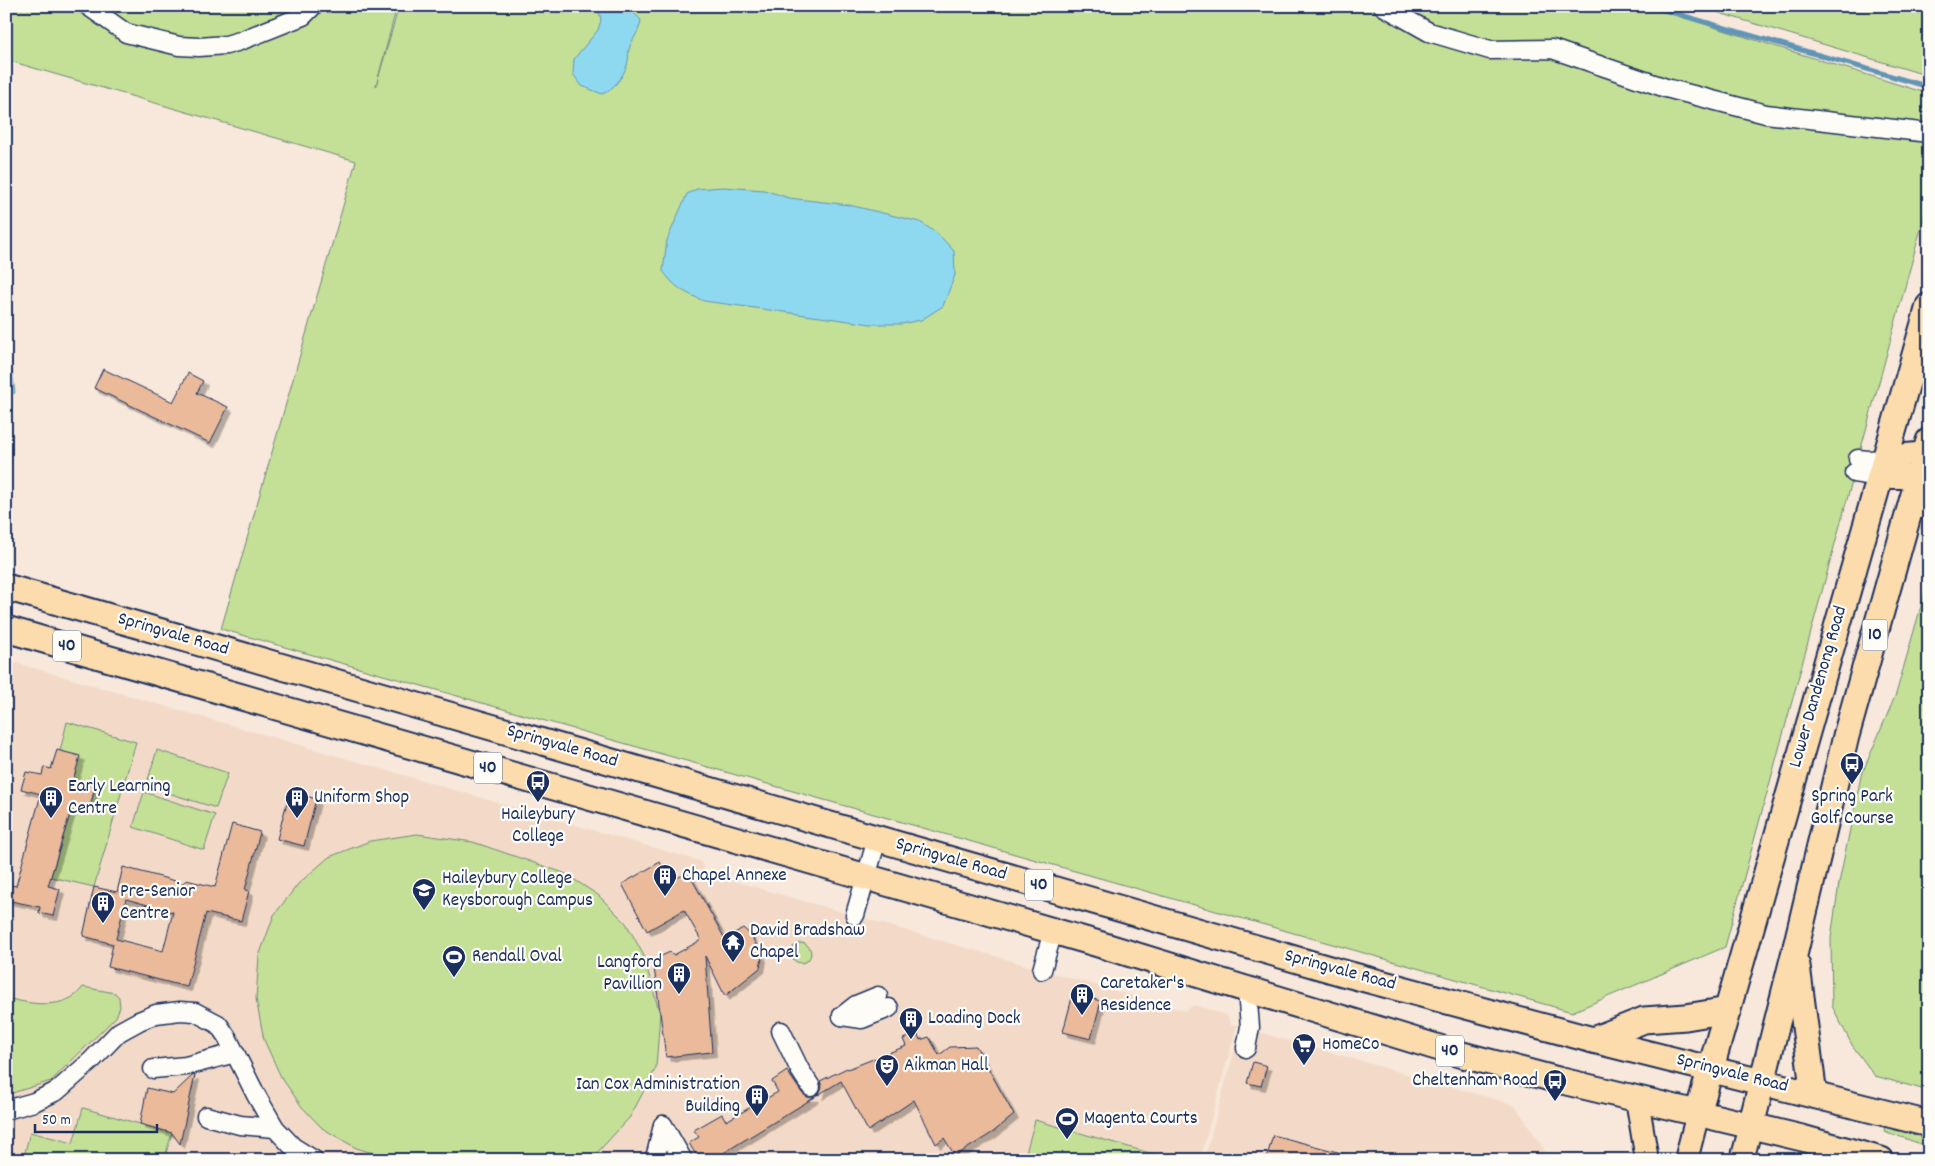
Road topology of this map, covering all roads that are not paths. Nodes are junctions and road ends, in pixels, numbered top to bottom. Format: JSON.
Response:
{"nodes":[{"id":1,"x":88,"y":6,"type":"edge"},
{"id":2,"x":312,"y":6,"type":"edge"},
{"id":3,"x":1383,"y":6,"type":"edge"},
{"id":4,"x":1929,"y":133,"type":"edge"},
{"id":5,"x":1929,"y":306,"type":"edge"},
{"id":6,"x":1926,"y":460,"type":"edge"},
{"id":7,"x":1856,"y":466,"type":"dead end"},
{"id":8,"x":1882,"y":468,"type":"junction"},
{"id":9,"x":1919,"y":507,"type":"edge"},
{"id":10,"x":6,"y":587,"type":"edge"},
{"id":11,"x":6,"y":629,"type":"edge"},
{"id":12,"x":877,"y":839,"type":"junction"},
{"id":13,"x":866,"y":877,"type":"junction"},
{"id":14,"x":855,"y":915,"type":"dead end"},
{"id":15,"x":1053,"y":931,"type":"junction"},
{"id":16,"x":1795,"y":951,"type":"junction"},
{"id":17,"x":1042,"y":970,"type":"dead end"},
{"id":18,"x":1248,"y":990,"type":"junction"},
{"id":19,"x":884,"y":1002,"type":"dead end"},
{"id":20,"x":1728,"y":1010,"type":"junction"},
{"id":21,"x":842,"y":1016,"type":"dead end"},
{"id":22,"x":782,"y":1031,"type":"dead end"},
{"id":23,"x":1593,"y":1040,"type":"junction"},
{"id":24,"x":1246,"y":1048,"type":"dead end"},
{"id":25,"x":235,"y":1053,"type":"junction"},
{"id":26,"x":153,"y":1068,"type":"dead end"},
{"id":27,"x":1711,"y":1069,"type":"junction"},
{"id":28,"x":1762,"y":1082,"type":"junction"},
{"id":29,"x":811,"y":1087,"type":"dead end"},
{"id":30,"x":1814,"y":1095,"type":"junction"},
{"id":31,"x":1637,"y":1099,"type":"junction"},
{"id":32,"x":6,"y":1110,"type":"edge"},
{"id":33,"x":1698,"y":1113,"type":"junction"},
{"id":34,"x":206,"y":1116,"type":"dead end"},
{"id":35,"x":1929,"y":1124,"type":"edge"},
{"id":36,"x":1751,"y":1126,"type":"junction"},
{"id":37,"x":276,"y":1128,"type":"junction"},
{"id":38,"x":314,"y":1160,"type":"edge"},
{"id":39,"x":652,"y":1160,"type":"edge"},
{"id":40,"x":683,"y":1160,"type":"edge"},
{"id":41,"x":1647,"y":1160,"type":"edge"},
{"id":42,"x":1686,"y":1160,"type":"edge"},
{"id":43,"x":1742,"y":1160,"type":"edge"},
{"id":44,"x":1881,"y":1160,"type":"edge"}],
"edges":[{"from":1,"to":2,"type":"lane"},
{"from":3,"to":4,"type":"lane"},
{"from":5,"to":8,"type":"highway","name":"Lower Dandenong Road","number":"10"},
{"from":6,"to":8,"type":"main road"},
{"from":6,"to":9,"type":"highway","name":"Lower Dandenong Road","number":"10"},
{"from":7,"to":8,"type":"lane"},
{"from":8,"to":20,"type":"highway","name":"Lower Dandenong Road","number":"10"},
{"from":9,"to":16,"type":"highway","name":"Lower Dandenong Road","number":"10"},
{"from":10,"to":12,"type":"highway","name":"Springvale Road","number":"40"},
{"from":11,"to":13,"type":"highway","number":"40"},
{"from":12,"to":13,"type":"lane"},
{"from":12,"to":23,"type":"highway","name":"Springvale Road","number":"40"},
{"from":13,"to":14,"type":"lane"},
{"from":13,"to":15,"type":"highway","number":"40"},
{"from":15,"to":17,"type":"lane"},
{"from":15,"to":18,"type":"highway","number":"40"},
{"from":16,"to":28,"type":"highway","name":"Lower Dandenong Road","number":"10"},
{"from":16,"to":30,"type":"highway"},
{"from":18,"to":24,"type":"lane"},
{"from":18,"to":31,"type":"highway","number":"40"},
{"from":19,"to":21,"type":"lane"},
{"from":20,"to":23,"type":"highway"},
{"from":20,"to":27,"type":"highway","name":"Lower Dandenong Road","number":"10"},
{"from":22,"to":29,"type":"lane"},
{"from":23,"to":27,"type":"highway","name":"Springvale Road","number":"40"},
{"from":25,"to":26,"type":"lane"},
{"from":25,"to":32,"type":"lane"},
{"from":25,"to":37,"type":"lane"},
{"from":27,"to":28,"type":"highway","name":"Springvale Road","number":"40"},
{"from":27,"to":33,"type":"highway","number":"10"},
{"from":28,"to":30,"type":"highway","name":"Springvale Road","number":"40"},
{"from":28,"to":36,"type":"highway","number":"10"},
{"from":30,"to":35,"type":"highway","name":"Springvale Road","number":"40"},
{"from":31,"to":33,"type":"highway","number":"40"},
{"from":31,"to":41,"type":"main road"},
{"from":33,"to":36,"type":"highway","number":"40"},
{"from":33,"to":42,"type":"main road","number":"10"},
{"from":34,"to":37,"type":"lane"},
{"from":36,"to":43,"type":"main road","number":"10"},
{"from":36,"to":44,"type":"highway","number":"40"},
{"from":37,"to":38,"type":"lane"},
{"from":39,"to":40,"type":"lane"}]}
